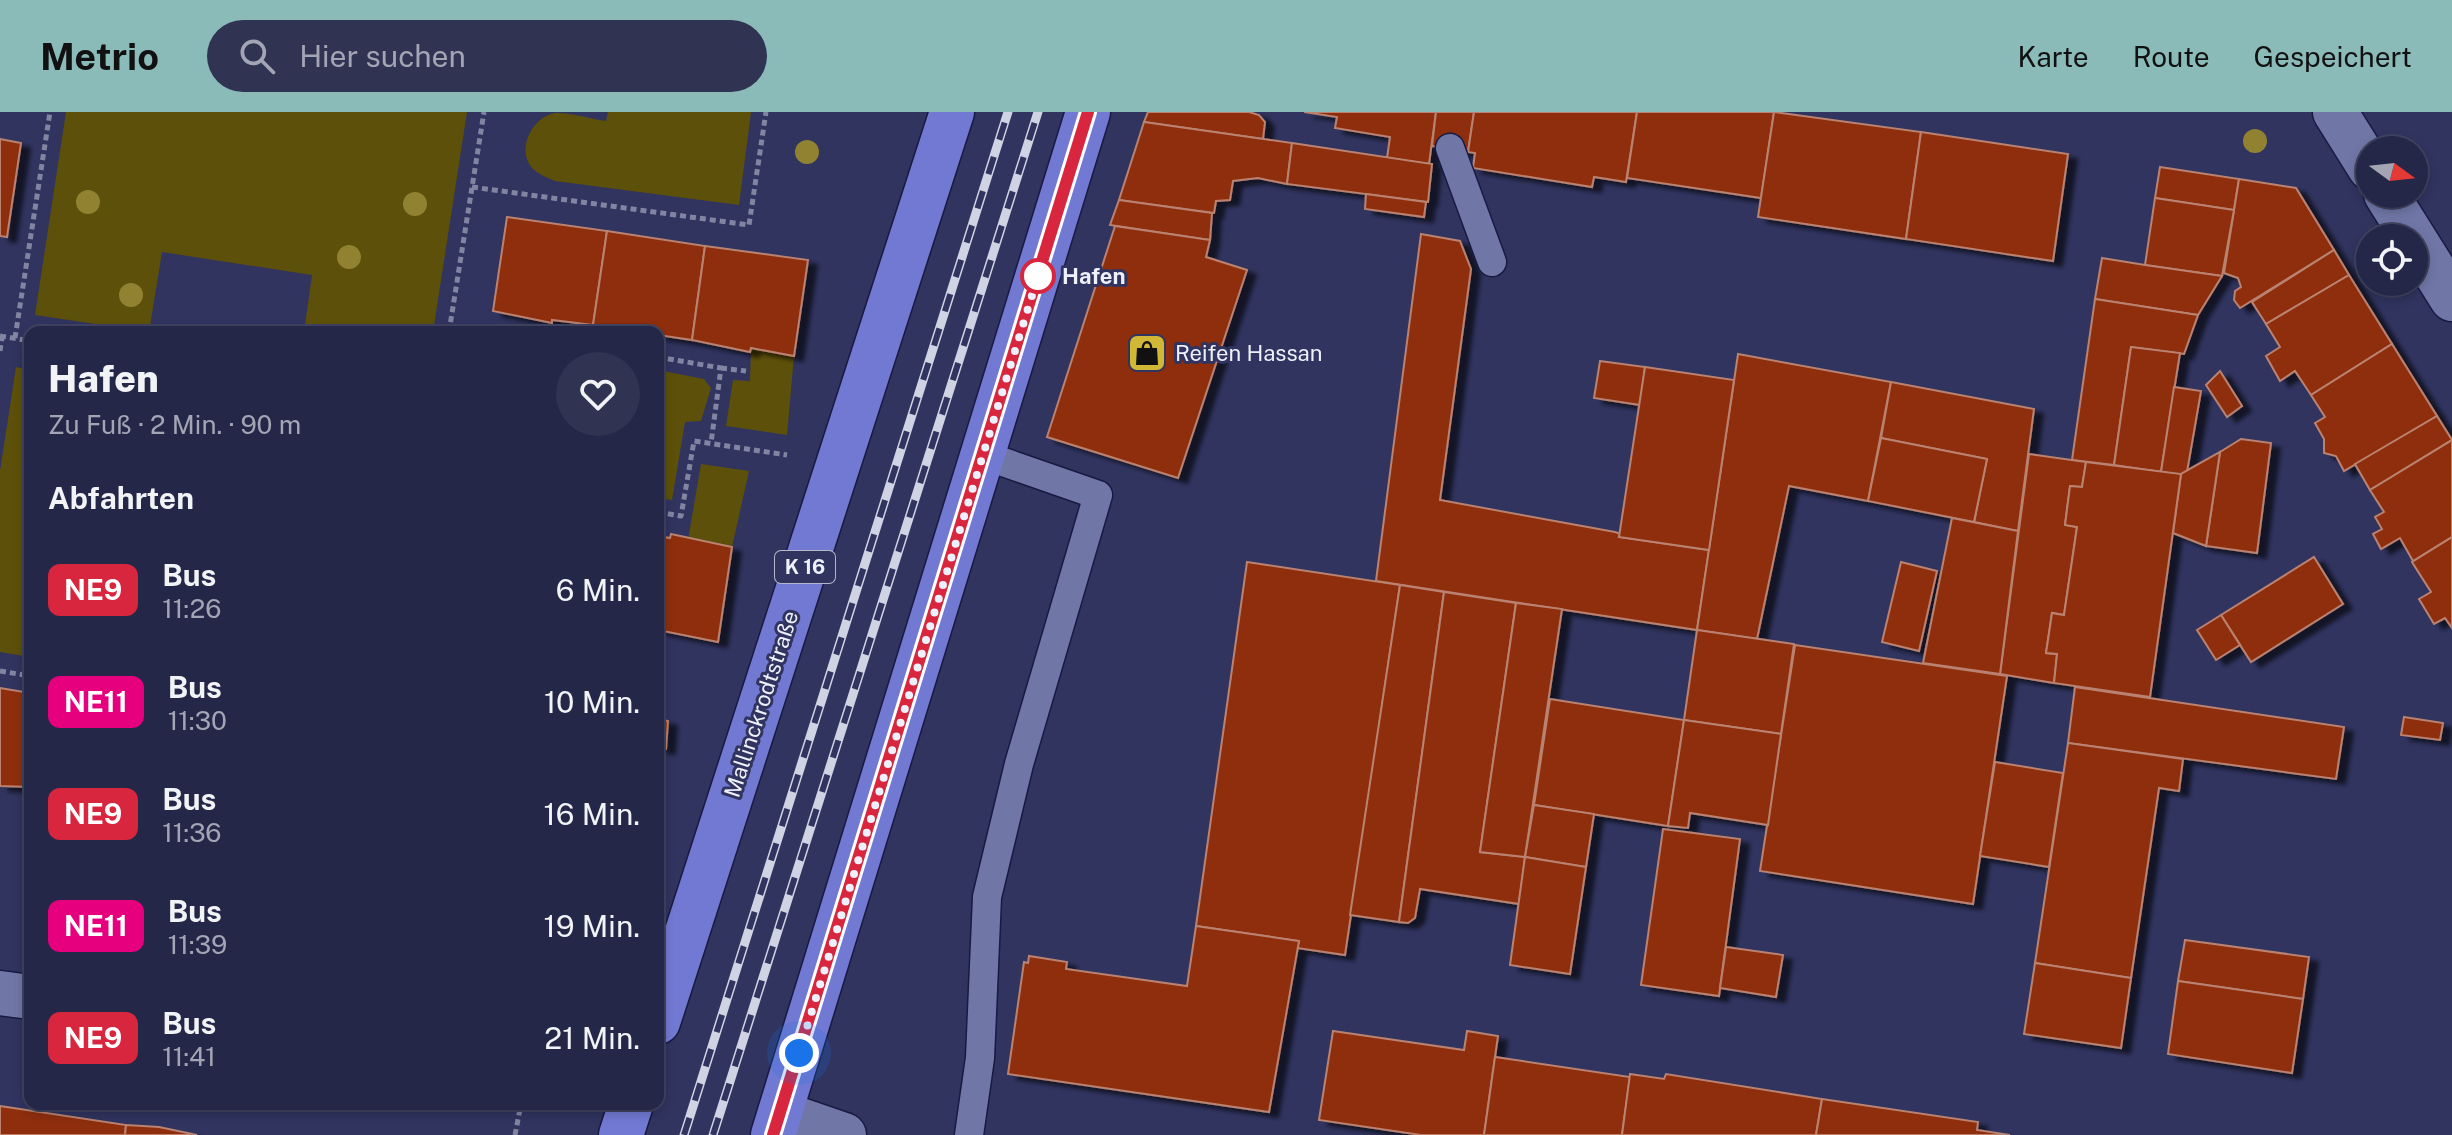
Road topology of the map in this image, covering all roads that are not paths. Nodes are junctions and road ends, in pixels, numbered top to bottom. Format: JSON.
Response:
{"nodes":[{"id":1,"x":952,"y":112,"type":"edge"},
{"id":2,"x":1088,"y":112,"type":"edge"},
{"id":3,"x":2335,"y":112,"type":"edge"},
{"id":4,"x":2356,"y":146,"type":"edge"},
{"id":5,"x":1450,"y":148,"type":"dead end"},
{"id":6,"x":2395,"y":208,"type":"edge"},
{"id":7,"x":1492,"y":262,"type":"dead end"},
{"id":8,"x":2452,"y":299,"type":"edge"},
{"id":9,"x":983,"y":455,"type":"junction"},
{"id":10,"x":0,"y":993,"type":"edge"},
{"id":11,"x":24,"y":996,"type":"edge"},
{"id":12,"x":664,"y":1003,"type":"edge"},
{"id":13,"x":629,"y":1110,"type":"edge"},
{"id":14,"x":776,"y":1124,"type":"edge"},
{"id":15,"x":621,"y":1135,"type":"edge"},
{"id":16,"x":844,"y":1135,"type":"edge"},
{"id":17,"x":969,"y":1135,"type":"edge"}],
"edges":[{"from":1,"to":12,"type":"main road","name":"Mallinckrodtstraße","number":"K 16"},
{"from":2,"to":9,"type":"main road"},
{"from":3,"to":4,"type":"street"},
{"from":5,"to":7,"type":"lane"},
{"from":6,"to":8,"type":"street"},
{"from":9,"to":14,"type":"main road"},
{"from":9,"to":17,"type":"lane"},
{"from":10,"to":11,"type":"street"},
{"from":13,"to":15,"type":"main road"},
{"from":14,"to":16,"type":"street"}]}
